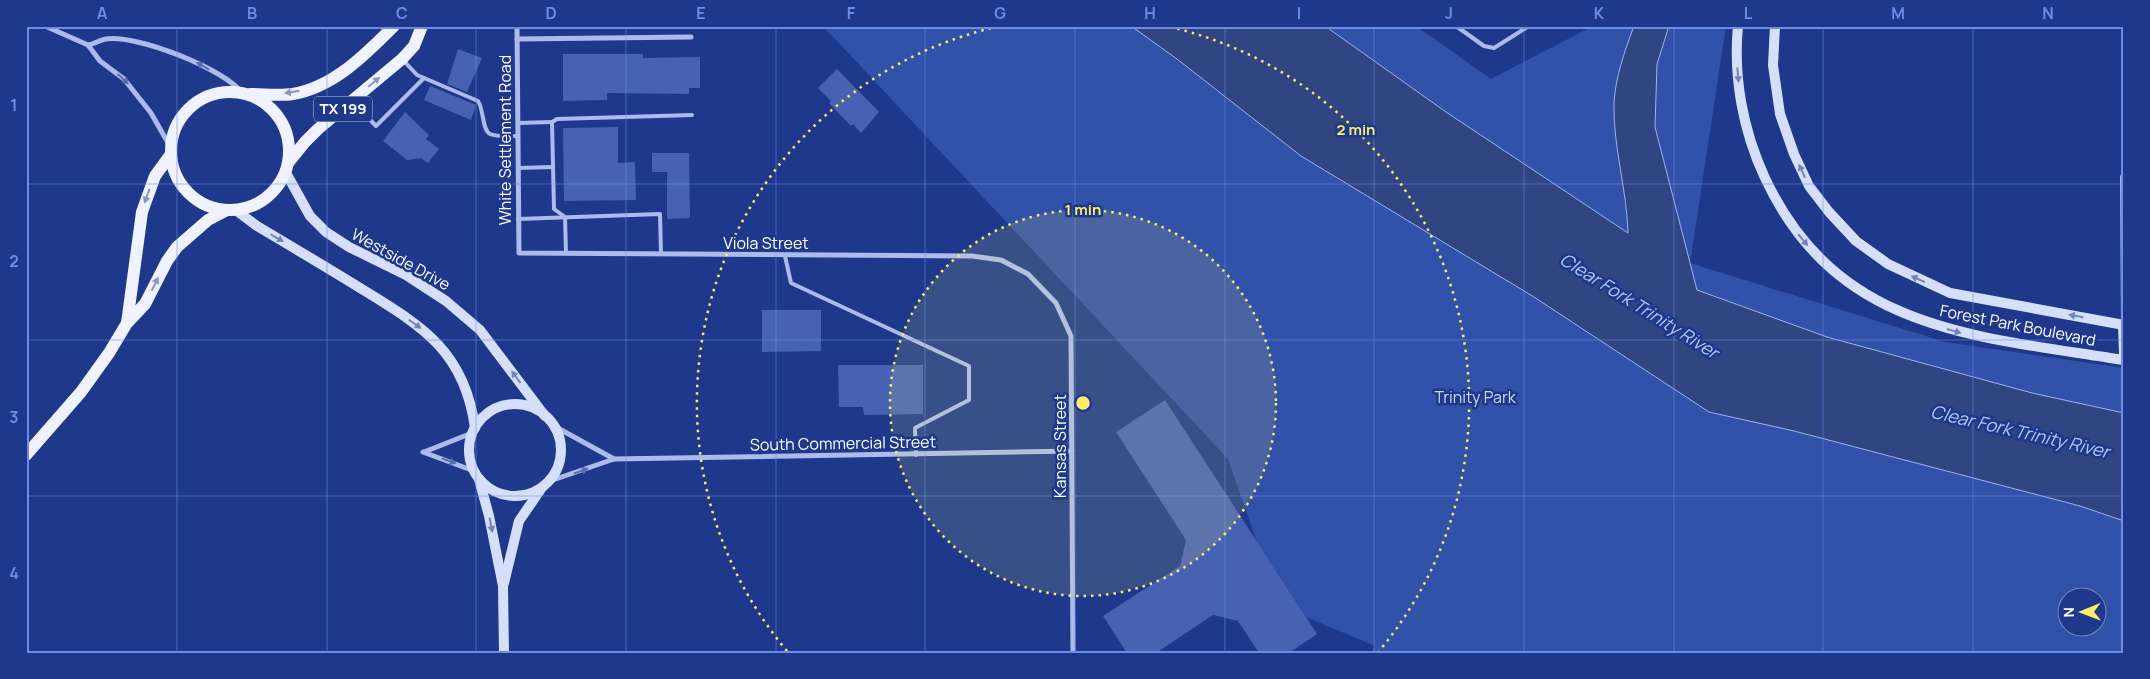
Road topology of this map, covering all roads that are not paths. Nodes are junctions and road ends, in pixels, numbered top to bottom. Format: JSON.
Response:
{"nodes":[{"id":1,"x":45,"y":26,"type":"edge"},
{"id":2,"x":394,"y":26,"type":"edge"},
{"id":3,"x":422,"y":26,"type":"edge"},
{"id":4,"x":517,"y":26,"type":"edge"},
{"id":5,"x":1456,"y":26,"type":"edge"},
{"id":6,"x":1530,"y":26,"type":"edge"},
{"id":7,"x":1738,"y":26,"type":"edge"},
{"id":8,"x":1775,"y":26,"type":"edge"},
{"id":9,"x":691,"y":37,"type":"dead end"},
{"id":10,"x":517,"y":39,"type":"junction"},
{"id":11,"x":88,"y":46,"type":"junction"},
{"id":12,"x":402,"y":59,"type":"junction"},
{"id":13,"x":424,"y":78,"type":"junction"},
{"id":14,"x":246,"y":94,"type":"junction"},
{"id":15,"x":352,"y":102,"type":"junction"},
{"id":16,"x":692,"y":116,"type":"dead end"},
{"id":17,"x":552,"y":122,"type":"junction"},
{"id":18,"x":518,"y":123,"type":"junction"},
{"id":19,"x":518,"y":136,"type":"junction"},
{"id":20,"x":171,"y":151,"type":"junction"},
{"id":21,"x":553,"y":166,"type":"junction"},
{"id":22,"x":287,"y":167,"type":"junction"},
{"id":23,"x":518,"y":168,"type":"junction"},
{"id":24,"x":2124,"y":172,"type":"edge"},
{"id":25,"x":232,"y":211,"type":"junction"},
{"id":26,"x":2123,"y":217,"type":"edge"},
{"id":27,"x":565,"y":218,"type":"junction"},
{"id":28,"x":518,"y":219,"type":"junction"},
{"id":29,"x":519,"y":253,"type":"joint"},
{"id":30,"x":566,"y":254,"type":"junction"},
{"id":31,"x":661,"y":254,"type":"junction"},
{"id":32,"x":786,"y":256,"type":"junction"},
{"id":33,"x":1011,"y":265,"type":"joint"},
{"id":34,"x":127,"y":323,"type":"junction"},
{"id":35,"x":2123,"y":325,"type":"edge"},
{"id":36,"x":2124,"y":354,"type":"edge"},
{"id":37,"x":2124,"y":360,"type":"edge"},
{"id":38,"x":545,"y":416,"type":"junction"},
{"id":39,"x":554,"y":426,"type":"junction"},
{"id":40,"x":473,"y":430,"type":"junction"},
{"id":41,"x":1072,"y":451,"type":"junction"},
{"id":42,"x":26,"y":455,"type":"edge"},
{"id":43,"x":916,"y":455,"type":"junction"},
{"id":44,"x":614,"y":459,"type":"junction"},
{"id":45,"x":476,"y":474,"type":"junction"},
{"id":46,"x":545,"y":485,"type":"junction"},
{"id":47,"x":503,"y":586,"type":"junction"},
{"id":48,"x":504,"y":653,"type":"edge"},
{"id":49,"x":1073,"y":653,"type":"edge"}],
"edges":[{"from":1,"to":11,"type":"street"},
{"from":2,"to":14,"type":"main road","number":"TX 199","one_way":true},
{"from":3,"to":12,"type":"main road","number":"TX 199"},
{"from":4,"to":10,"type":"street","name":"White Settlement Road"},
{"from":5,"to":6,"type":"lane"},
{"from":7,"to":37,"type":"main road","name":"Forest Park Boulevard","one_way":true},
{"from":35,"to":8,"type":"main road","name":"Forest Park Boulevard","one_way":true},
{"from":9,"to":10,"type":"street"},
{"from":10,"to":18,"type":"street","name":"White Settlement Road"},
{"from":14,"to":11,"type":"street","one_way":true},
{"from":11,"to":20,"type":"street","one_way":true},
{"from":12,"to":13,"type":"lane"},
{"from":15,"to":12,"type":"main road","number":"TX 199","one_way":true},
{"from":13,"to":15,"type":"lane"},
{"from":13,"to":19,"type":"lane"},
{"from":14,"to":20,"type":"main road"},
{"from":14,"to":22,"type":"main road"},
{"from":15,"to":22,"type":"main road","number":"TX 199"},
{"from":16,"to":17,"type":"lane"},
{"from":17,"to":18,"type":"lane"},
{"from":17,"to":21,"type":"lane"},
{"from":18,"to":19,"type":"street","name":"White Settlement Road"},
{"from":19,"to":23,"type":"street","name":"White Settlement Road"},
{"from":20,"to":25,"type":"main road"},
{"from":20,"to":34,"type":"main road","one_way":true},
{"from":21,"to":23,"type":"lane"},
{"from":21,"to":27,"type":"lane"},
{"from":22,"to":25,"type":"main road"},
{"from":38,"to":22,"type":"main road","name":"Westside Drive","one_way":true},
{"from":23,"to":28,"type":"street","name":"White Settlement Road"},
{"from":24,"to":26,"type":"lane"},
{"from":34,"to":25,"type":"main road","one_way":true},
{"from":25,"to":40,"type":"main road","one_way":true},
{"from":26,"to":35,"type":"lane"},
{"from":27,"to":28,"type":"lane"},
{"from":27,"to":30,"type":"lane"},
{"from":27,"to":31,"type":"lane"},
{"from":28,"to":29,"type":"street","name":"White Settlement Road"},
{"from":29,"to":30,"type":"street","name":"Viola Street"},
{"from":30,"to":31,"type":"street","name":"Viola Street"},
{"from":31,"to":32,"type":"street","name":"Viola Street"},
{"from":32,"to":33,"type":"street","name":"Viola Street"},
{"from":32,"to":43,"type":"lane"},
{"from":33,"to":41,"type":"street","name":"Kansas Street"},
{"from":34,"to":42,"type":"main road"},
{"from":35,"to":36,"type":"main road"},
{"from":38,"to":39,"type":"main road"},
{"from":38,"to":40,"type":"main road"},
{"from":39,"to":44,"type":"street","name":"South Commercial Street"},
{"from":39,"to":46,"type":"main road"},
{"from":40,"to":45,"type":"main road"},
{"from":40,"to":45,"type":"street","one_way":true},
{"from":41,"to":43,"type":"street","name":"South Commercial Street"},
{"from":41,"to":49,"type":"street","name":"Kansas Street"},
{"from":43,"to":44,"type":"street","name":"South Commercial Street"},
{"from":46,"to":44,"type":"street","name":"South Commercial Street","one_way":true},
{"from":45,"to":46,"type":"main road"},
{"from":45,"to":47,"type":"main road","one_way":true},
{"from":46,"to":47,"type":"main road"},
{"from":47,"to":48,"type":"main road"}]}
